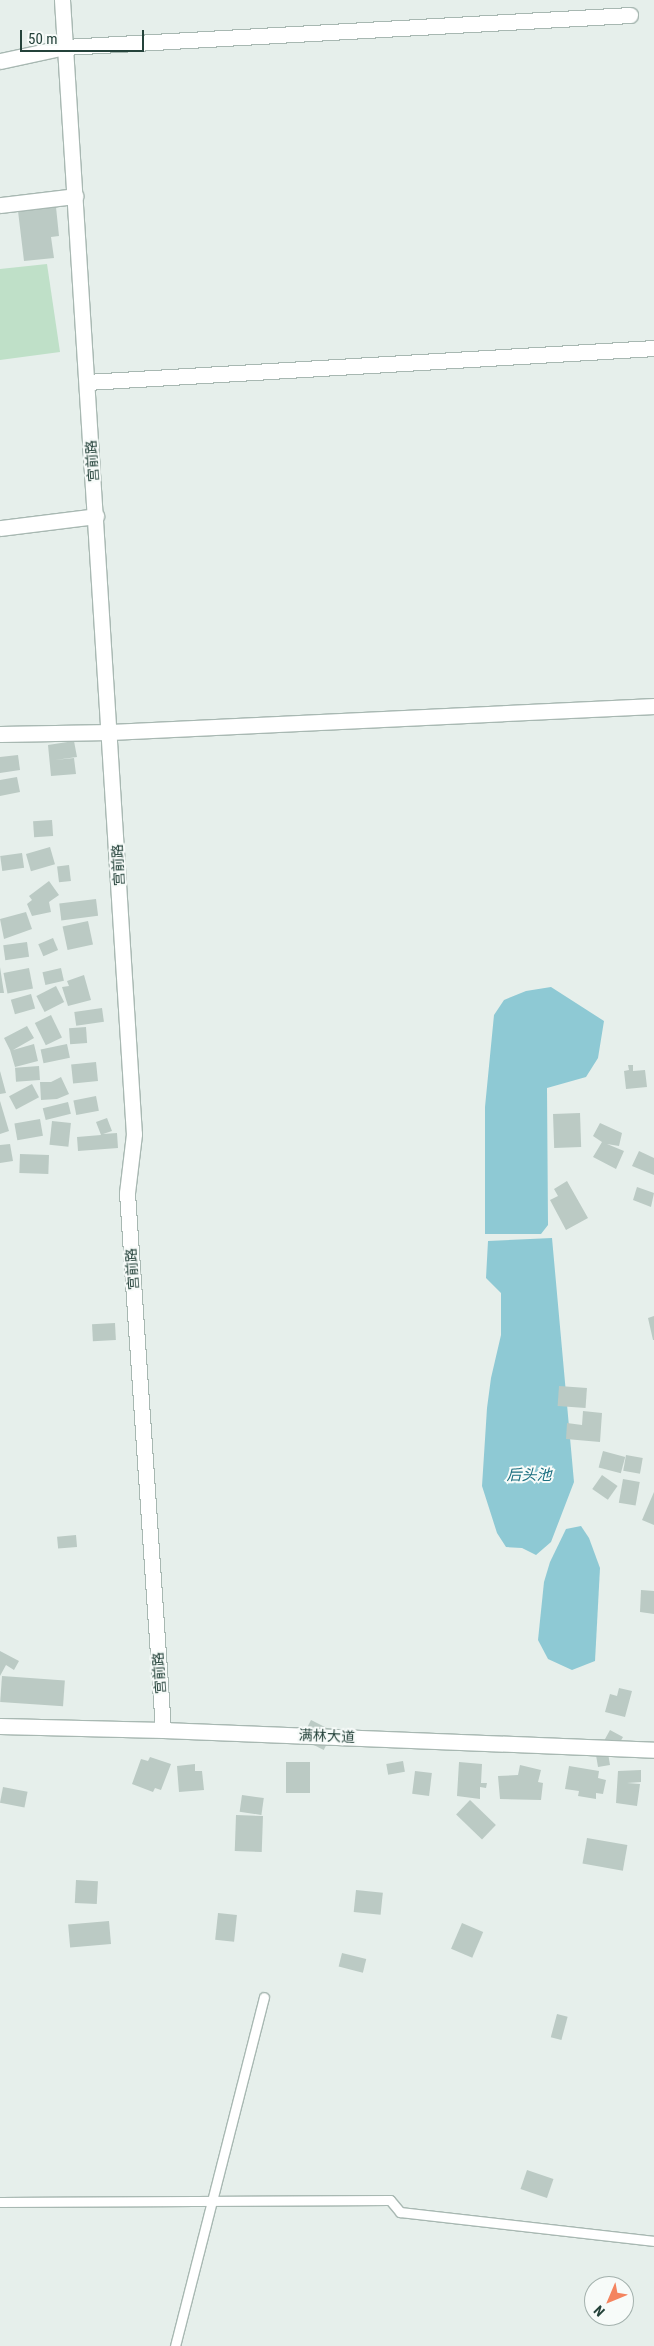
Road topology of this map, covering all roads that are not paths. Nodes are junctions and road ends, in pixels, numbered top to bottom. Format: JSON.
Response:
{"nodes":[{"id":1,"x":62,"y":0,"type":"edge"},
{"id":2,"x":630,"y":15,"type":"dead end"},
{"id":3,"x":65,"y":47,"type":"junction"},
{"id":4,"x":0,"y":61,"type":"edge"},
{"id":5,"x":75,"y":196,"type":"junction"},
{"id":6,"x":0,"y":205,"type":"edge"},
{"id":7,"x":654,"y":348,"type":"edge"},
{"id":8,"x":87,"y":382,"type":"junction"},
{"id":9,"x":96,"y":516,"type":"junction"},
{"id":10,"x":0,"y":528,"type":"edge"},
{"id":11,"x":654,"y":706,"type":"edge"},
{"id":12,"x":110,"y":732,"type":"junction"},
{"id":13,"x":0,"y":734,"type":"edge"},
{"id":14,"x":0,"y":1726,"type":"edge"},
{"id":15,"x":163,"y":1730,"type":"junction"},
{"id":16,"x":654,"y":1750,"type":"edge"},
{"id":17,"x":264,"y":1997,"type":"dead end"},
{"id":18,"x":212,"y":2201,"type":"junction"},
{"id":19,"x":0,"y":2202,"type":"edge"},
{"id":20,"x":654,"y":2241,"type":"edge"},
{"id":21,"x":175,"y":2346,"type":"edge"}],
"edges":[{"from":1,"to":3,"type":"street","name":"宫前路"},
{"from":2,"to":3,"type":"street"},
{"from":3,"to":4,"type":"street"},
{"from":3,"to":5,"type":"street","name":"宫前路"},
{"from":5,"to":6,"type":"street"},
{"from":5,"to":8,"type":"street","name":"宫前路"},
{"from":7,"to":8,"type":"street"},
{"from":8,"to":9,"type":"street","name":"宫前路"},
{"from":9,"to":10,"type":"street"},
{"from":9,"to":12,"type":"street","name":"宫前路"},
{"from":11,"to":12,"type":"street"},
{"from":12,"to":13,"type":"street"},
{"from":12,"to":15,"type":"street","name":"宫前路"},
{"from":14,"to":15,"type":"street","name":"满林大道"},
{"from":15,"to":16,"type":"street","name":"满林大道"},
{"from":17,"to":18,"type":"lane"},
{"from":18,"to":19,"type":"lane"},
{"from":18,"to":20,"type":"lane"},
{"from":18,"to":21,"type":"lane"}]}
